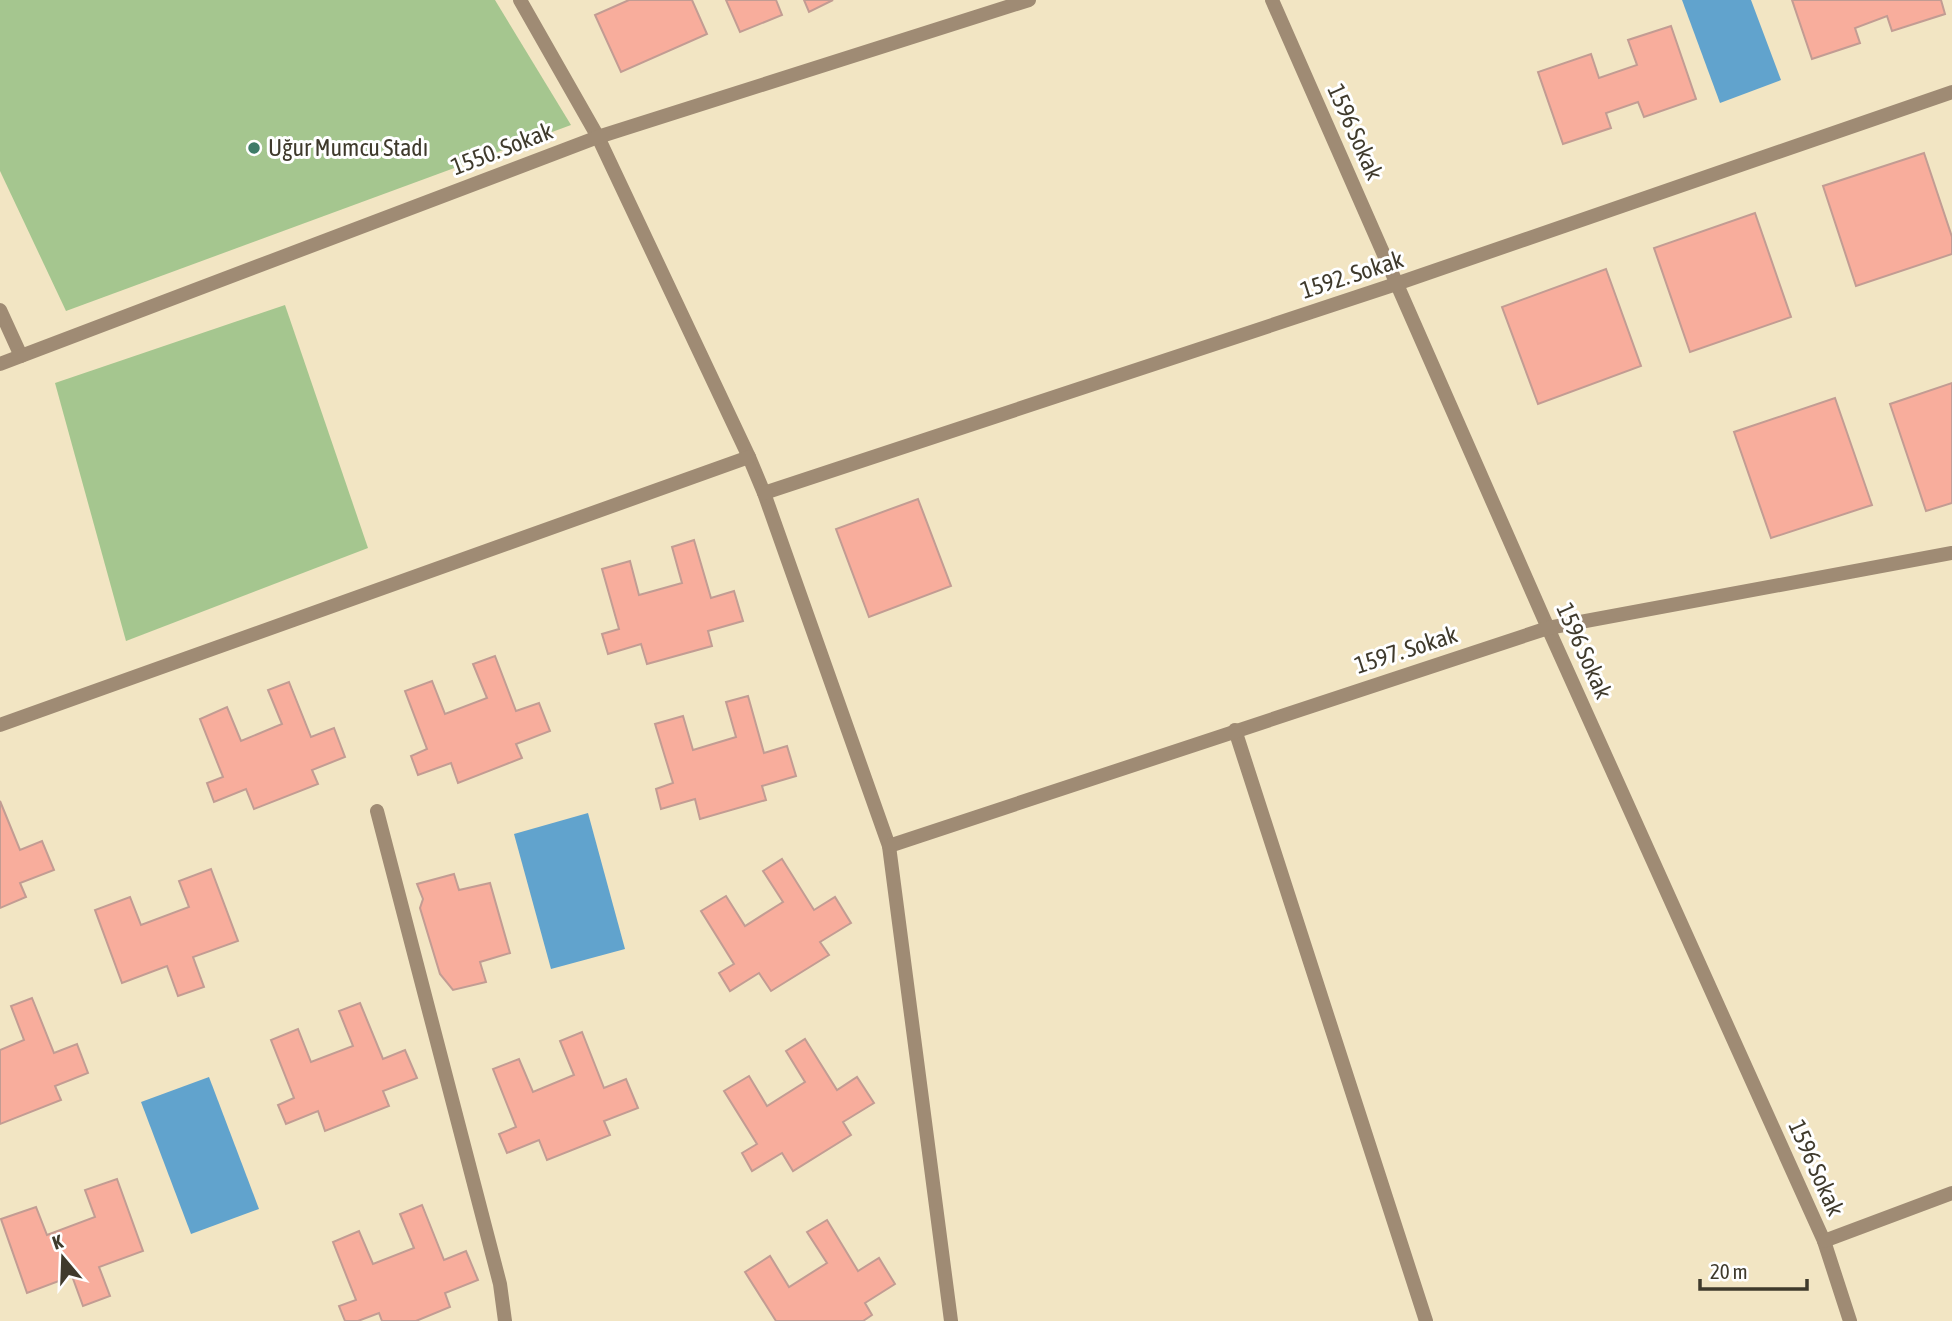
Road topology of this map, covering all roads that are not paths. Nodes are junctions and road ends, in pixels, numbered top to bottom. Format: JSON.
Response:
{"nodes":[{"id":1,"x":520,"y":0,"type":"edge"},
{"id":2,"x":1029,"y":0,"type":"edge"},
{"id":3,"x":1272,"y":0,"type":"edge"},
{"id":4,"x":1952,"y":92,"type":"edge"},
{"id":5,"x":598,"y":137,"type":"junction"},
{"id":6,"x":1396,"y":284,"type":"junction"},
{"id":7,"x":0,"y":310,"type":"edge"},
{"id":8,"x":21,"y":356,"type":"junction"},
{"id":9,"x":0,"y":364,"type":"edge"},
{"id":10,"x":749,"y":457,"type":"junction"},
{"id":11,"x":764,"y":493,"type":"junction"},
{"id":12,"x":1952,"y":553,"type":"edge"},
{"id":13,"x":1548,"y":628,"type":"junction"},
{"id":14,"x":0,"y":725,"type":"edge"},
{"id":15,"x":1235,"y":730,"type":"junction"},
{"id":16,"x":377,"y":811,"type":"dead end"},
{"id":17,"x":889,"y":846,"type":"junction"},
{"id":18,"x":1952,"y":1193,"type":"edge"},
{"id":19,"x":1824,"y":1241,"type":"junction"},
{"id":20,"x":505,"y":1321,"type":"edge"},
{"id":21,"x":951,"y":1321,"type":"edge"},
{"id":22,"x":1426,"y":1321,"type":"edge"},
{"id":23,"x":1850,"y":1321,"type":"edge"}],
"edges":[{"from":1,"to":5,"type":"street"},
{"from":2,"to":5,"type":"street","name":"1550. Sokak"},
{"from":3,"to":6,"type":"street","name":"1596 Sokak"},
{"from":4,"to":6,"type":"street","name":"1592. Sokak"},
{"from":5,"to":8,"type":"street","name":"1550. Sokak"},
{"from":5,"to":10,"type":"street"},
{"from":6,"to":11,"type":"street","name":"1592. Sokak"},
{"from":6,"to":13,"type":"street","name":"1596 Sokak"},
{"from":7,"to":8,"type":"street"},
{"from":8,"to":9,"type":"street","name":"1550. Sokak"},
{"from":10,"to":11,"type":"street"},
{"from":10,"to":14,"type":"street"},
{"from":11,"to":17,"type":"street"},
{"from":12,"to":13,"type":"street","name":"1597. Sokak"},
{"from":13,"to":15,"type":"street","name":"1597. Sokak"},
{"from":13,"to":19,"type":"street","name":"1596 Sokak"},
{"from":15,"to":17,"type":"street","name":"1597. Sokak"},
{"from":15,"to":22,"type":"street"},
{"from":16,"to":20,"type":"street"},
{"from":17,"to":21,"type":"street"},
{"from":18,"to":19,"type":"street"},
{"from":19,"to":23,"type":"street","name":"1596 Sokak"}]}
